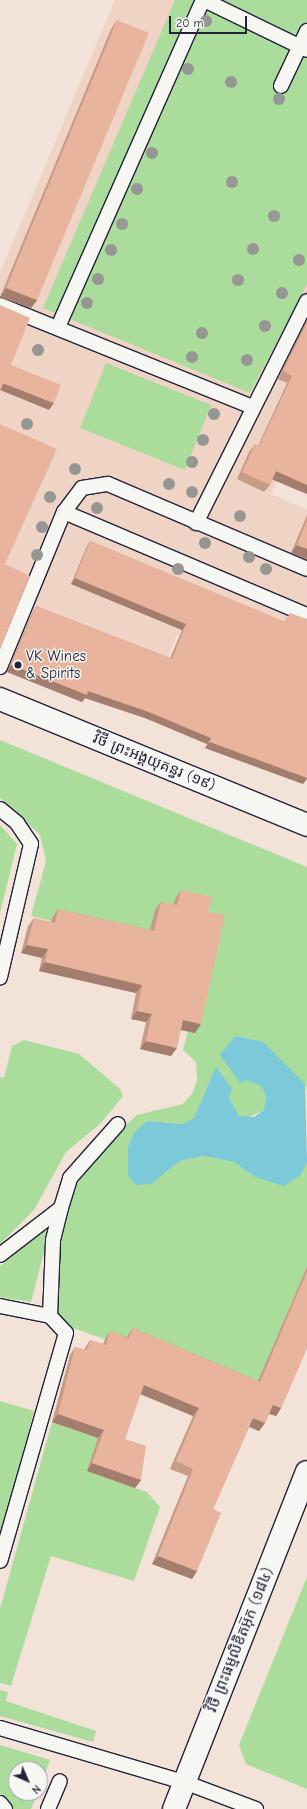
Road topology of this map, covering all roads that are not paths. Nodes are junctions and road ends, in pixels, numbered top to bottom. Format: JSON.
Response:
{"nodes":[{"id":1,"x":203,"y":0,"type":"edge"},
{"id":2,"x":307,"y":31,"type":"edge"},
{"id":3,"x":304,"y":48,"type":"edge"},
{"id":4,"x":281,"y":86,"type":"dead end"},
{"id":5,"x":307,"y":301,"type":"edge"},
{"id":6,"x":0,"y":304,"type":"edge"},
{"id":7,"x":58,"y":327,"type":"junction"},
{"id":8,"x":252,"y":407,"type":"junction"},
{"id":9,"x":64,"y":512,"type":"junction"},
{"id":10,"x":196,"y":523,"type":"junction"},
{"id":11,"x":307,"y":569,"type":"edge"},
{"id":12,"x":307,"y":615,"type":"edge"},
{"id":13,"x":0,"y":667,"type":"edge"},
{"id":14,"x":0,"y":699,"type":"edge"},
{"id":15,"x":0,"y":809,"type":"edge"},
{"id":16,"x":307,"y":825,"type":"edge"},
{"id":17,"x":0,"y":977,"type":"edge"},
{"id":18,"x":118,"y":1124,"type":"dead end"},
{"id":19,"x":61,"y":1208,"type":"junction"},
{"id":20,"x":0,"y":1255,"type":"edge"},
{"id":21,"x":0,"y":1306,"type":"edge"},
{"id":22,"x":50,"y":1316,"type":"junction"},
{"id":23,"x":307,"y":1472,"type":"edge"},
{"id":24,"x":0,"y":1561,"type":"edge"},
{"id":25,"x":0,"y":1728,"type":"edge"},
{"id":26,"x":60,"y":1781,"type":"dead end"},
{"id":27,"x":184,"y":1782,"type":"junction"},
{"id":28,"x":0,"y":1803,"type":"edge"},
{"id":29,"x":5,"y":1809,"type":"edge"},
{"id":30,"x":48,"y":1809,"type":"edge"},
{"id":31,"x":174,"y":1809,"type":"edge"},
{"id":32,"x":256,"y":1809,"type":"edge"}],
"edges":[{"from":1,"to":3,"type":"lane"},
{"from":1,"to":7,"type":"lane"},
{"from":2,"to":3,"type":"lane"},
{"from":3,"to":4,"type":"lane"},
{"from":5,"to":8,"type":"lane"},
{"from":6,"to":7,"type":"lane"},
{"from":7,"to":8,"type":"lane"},
{"from":8,"to":10,"type":"lane"},
{"from":9,"to":10,"type":"lane"},
{"from":9,"to":12,"type":"lane"},
{"from":9,"to":13,"type":"lane"},
{"from":10,"to":11,"type":"lane"},
{"from":14,"to":16,"type":"street","name":"វិថី ព្រះអង្គយុគន្ធរ (១៩)"},
{"from":15,"to":17,"type":"lane"},
{"from":18,"to":19,"type":"lane"},
{"from":19,"to":20,"type":"lane"},
{"from":19,"to":22,"type":"lane"},
{"from":21,"to":22,"type":"lane"},
{"from":22,"to":24,"type":"lane"},
{"from":23,"to":27,"type":"street","name":"វិថី ព្រះធម្មលិខិតអ៊ុក (១៨៤)"},
{"from":25,"to":27,"type":"lane"},
{"from":26,"to":30,"type":"lane"},
{"from":27,"to":31,"type":"street","name":"វិថី ព្រះធម្មលិខិតអ៊ុក (១៨៤)"},
{"from":27,"to":32,"type":"lane"},
{"from":28,"to":29,"type":"lane"}]}
